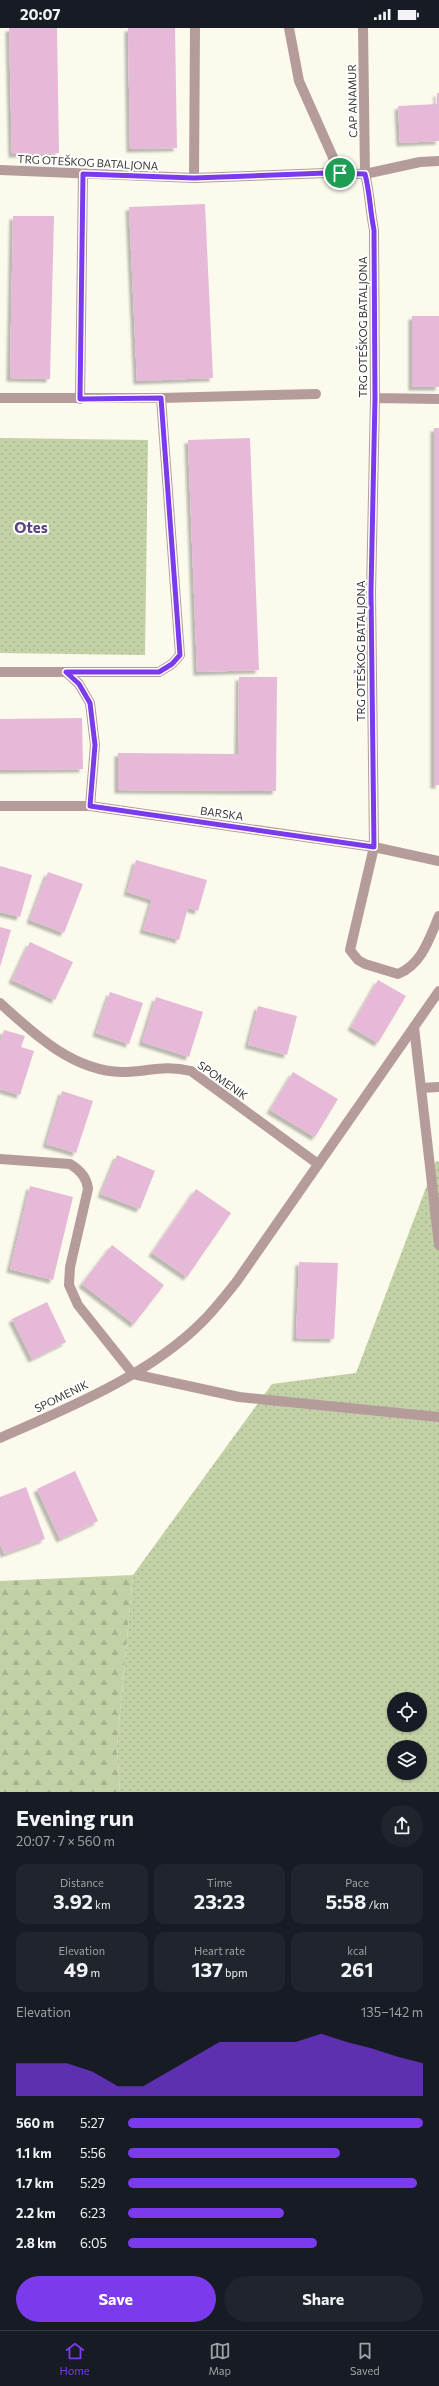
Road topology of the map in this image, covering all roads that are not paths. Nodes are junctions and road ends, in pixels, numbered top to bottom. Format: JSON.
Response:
{"nodes":[{"id":1,"x":195,"y":28,"type":"edge"},
{"id":2,"x":289,"y":28,"type":"edge"},
{"id":3,"x":363,"y":28,"type":"edge"},
{"id":4,"x":439,"y":161,"type":"edge"},
{"id":5,"x":0,"y":170,"type":"edge"},
{"id":6,"x":340,"y":173,"type":"junction"},
{"id":7,"x":83,"y":174,"type":"junction"},
{"id":8,"x":365,"y":174,"type":"junction"},
{"id":9,"x":194,"y":178,"type":"junction"},
{"id":10,"x":316,"y":394,"type":"dead end"},
{"id":11,"x":0,"y":398,"type":"edge"},
{"id":12,"x":161,"y":398,"type":"junction"},
{"id":13,"x":375,"y":398,"type":"junction"},
{"id":14,"x":80,"y":399,"type":"junction"},
{"id":15,"x":439,"y":399,"type":"edge"},
{"id":16,"x":0,"y":672,"type":"edge"},
{"id":17,"x":66,"y":672,"type":"junction"},
{"id":18,"x":0,"y":806,"type":"edge"},
{"id":19,"x":90,"y":806,"type":"junction"},
{"id":20,"x":374,"y":847,"type":"junction"},
{"id":21,"x":439,"y":861,"type":"edge"},
{"id":22,"x":439,"y":916,"type":"edge"},
{"id":23,"x":439,"y":991,"type":"edge"},
{"id":24,"x":0,"y":1002,"type":"edge"},
{"id":25,"x":414,"y":1027,"type":"junction"},
{"id":26,"x":439,"y":1086,"type":"edge"},
{"id":27,"x":421,"y":1088,"type":"junction"},
{"id":28,"x":0,"y":1159,"type":"edge"},
{"id":29,"x":318,"y":1164,"type":"junction"},
{"id":30,"x":439,"y":1245,"type":"edge"},
{"id":31,"x":133,"y":1374,"type":"junction"},
{"id":32,"x":439,"y":1417,"type":"edge"},
{"id":33,"x":0,"y":1438,"type":"edge"}],
"edges":[{"from":1,"to":9,"type":"street"},
{"from":2,"to":6,"type":"street"},
{"from":3,"to":8,"type":"street","name":"CAP ANAMUR"},
{"from":4,"to":8,"type":"street"},
{"from":5,"to":7,"type":"street","name":"TRG OTEŠKOG BATALJONA"},
{"from":6,"to":8,"type":"street","name":"TRG OTEŠKOG BATALJONA"},
{"from":6,"to":9,"type":"street","name":"TRG OTEŠKOG BATALJONA"},
{"from":7,"to":9,"type":"street","name":"TRG OTEŠKOG BATALJONA"},
{"from":7,"to":14,"type":"street"},
{"from":8,"to":13,"type":"street","name":"TRG OTEŠKOG BATALJONA"},
{"from":10,"to":12,"type":"street"},
{"from":11,"to":14,"type":"street"},
{"from":12,"to":14,"type":"street"},
{"from":12,"to":17,"type":"street"},
{"from":13,"to":15,"type":"street"},
{"from":13,"to":20,"type":"street","name":"TRG OTEŠKOG BATALJONA"},
{"from":16,"to":17,"type":"street"},
{"from":17,"to":19,"type":"street"},
{"from":18,"to":19,"type":"street","name":"BARSKA"},
{"from":19,"to":20,"type":"street","name":"BARSKA"},
{"from":20,"to":21,"type":"street","name":"BARSKA"},
{"from":20,"to":22,"type":"street","name":"TRG OTEŠKOG BATALJONA"},
{"from":23,"to":25,"type":"street","name":"SPOMENIK"},
{"from":24,"to":29,"type":"street","name":"SPOMENIK"},
{"from":25,"to":27,"type":"street"},
{"from":25,"to":29,"type":"street","name":"SPOMENIK"},
{"from":26,"to":27,"type":"street"},
{"from":27,"to":30,"type":"street"},
{"from":28,"to":31,"type":"street"},
{"from":29,"to":31,"type":"street","name":"SPOMENIK"},
{"from":31,"to":32,"type":"street"},
{"from":31,"to":33,"type":"street","name":"SPOMENIK"}]}
